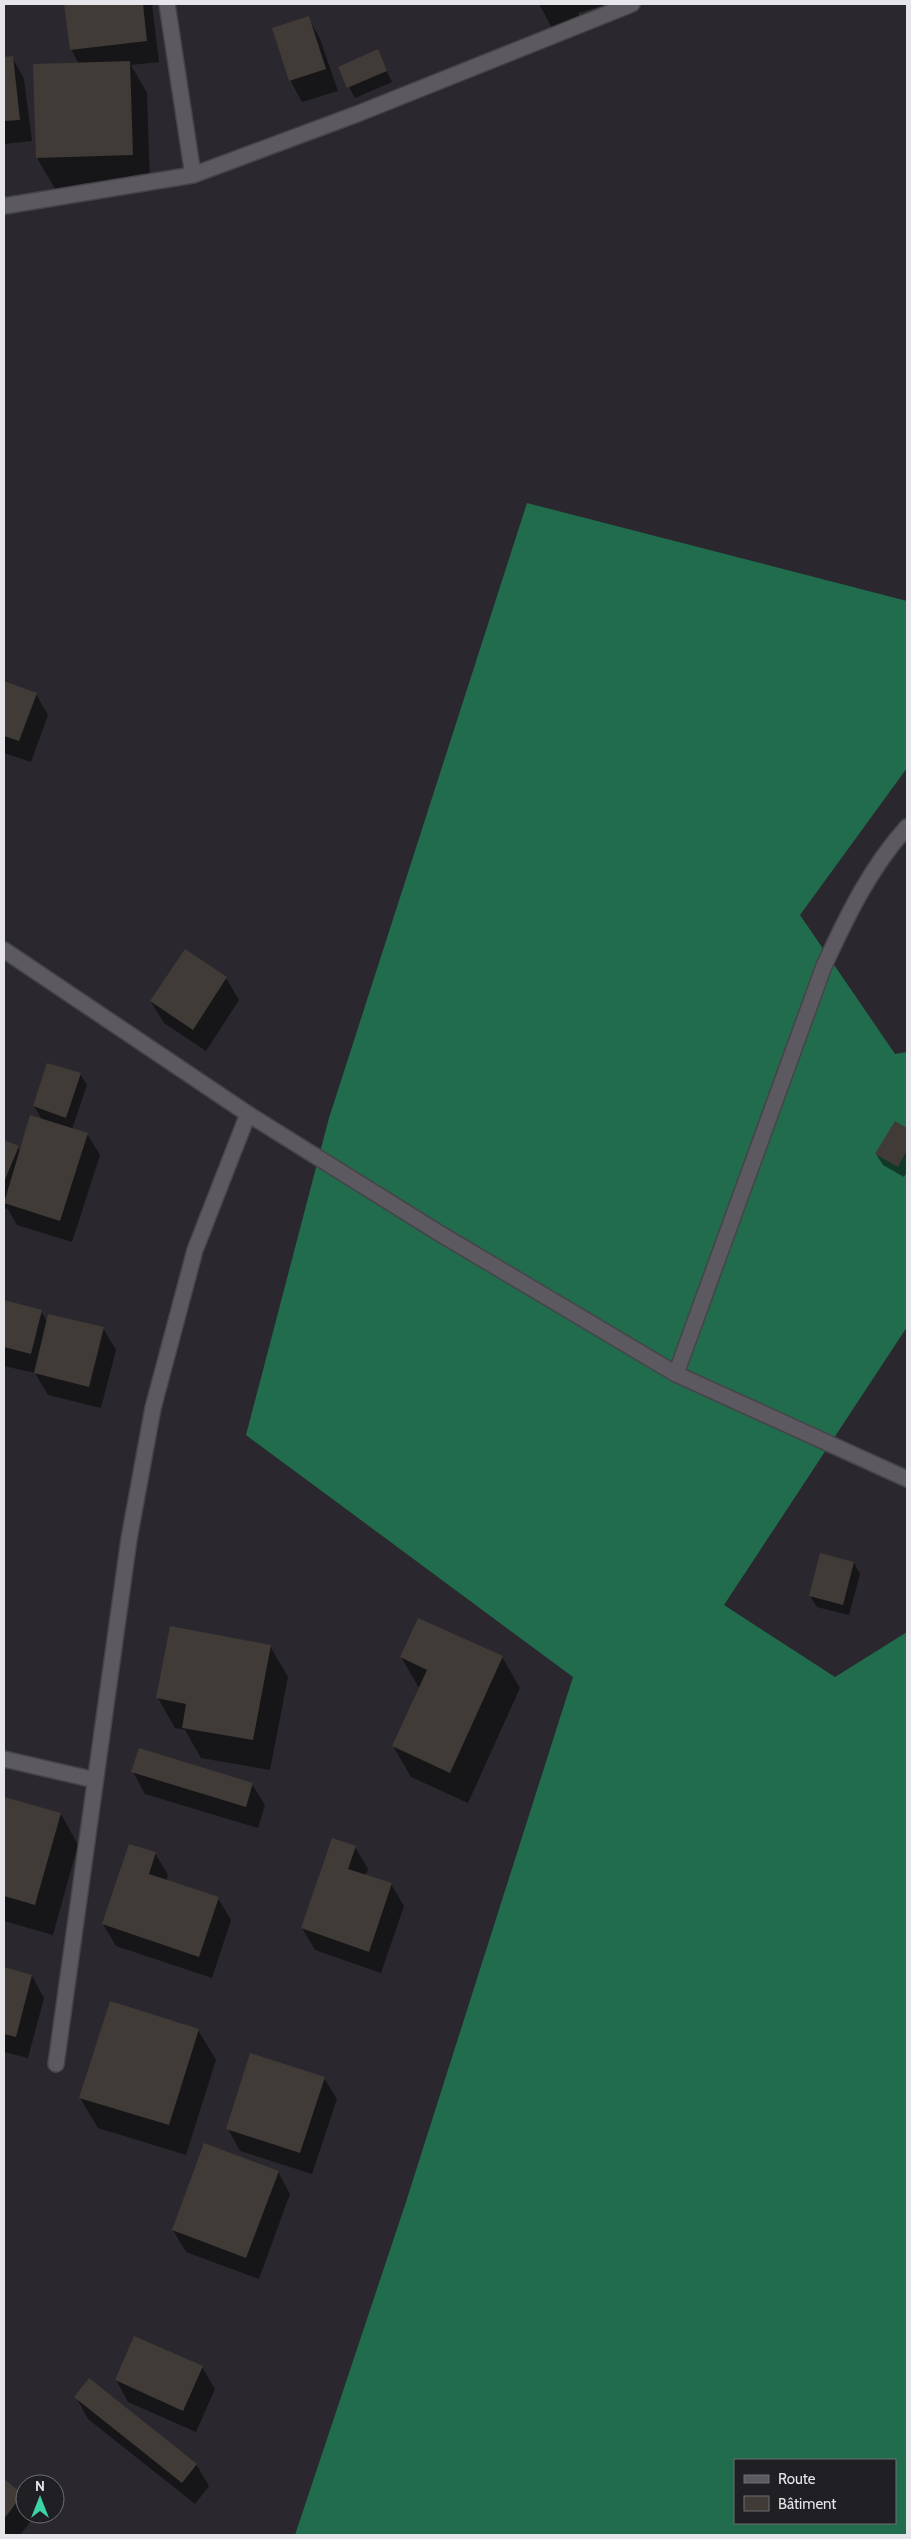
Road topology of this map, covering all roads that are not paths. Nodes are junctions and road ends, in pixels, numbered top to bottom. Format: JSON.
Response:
{"nodes":[{"id":1,"x":167,"y":4,"type":"edge"},
{"id":2,"x":632,"y":4,"type":"edge"},
{"id":3,"x":193,"y":174,"type":"junction"},
{"id":4,"x":4,"y":206,"type":"edge"},
{"id":5,"x":907,"y":827,"type":"edge"},
{"id":6,"x":4,"y":950,"type":"edge"},
{"id":7,"x":248,"y":1114,"type":"junction"},
{"id":8,"x":676,"y":1374,"type":"junction"},
{"id":9,"x":907,"y":1479,"type":"edge"},
{"id":10,"x":4,"y":1759,"type":"edge"},
{"id":11,"x":95,"y":1780,"type":"junction"},
{"id":12,"x":56,"y":2064,"type":"dead end"}],
"edges":[{"from":1,"to":3,"type":"street"},
{"from":2,"to":3,"type":"street"},
{"from":3,"to":4,"type":"street"},
{"from":5,"to":8,"type":"street"},
{"from":6,"to":7,"type":"street"},
{"from":7,"to":8,"type":"street"},
{"from":7,"to":11,"type":"street"},
{"from":8,"to":9,"type":"street"},
{"from":10,"to":11,"type":"street"},
{"from":11,"to":12,"type":"street"}]}
